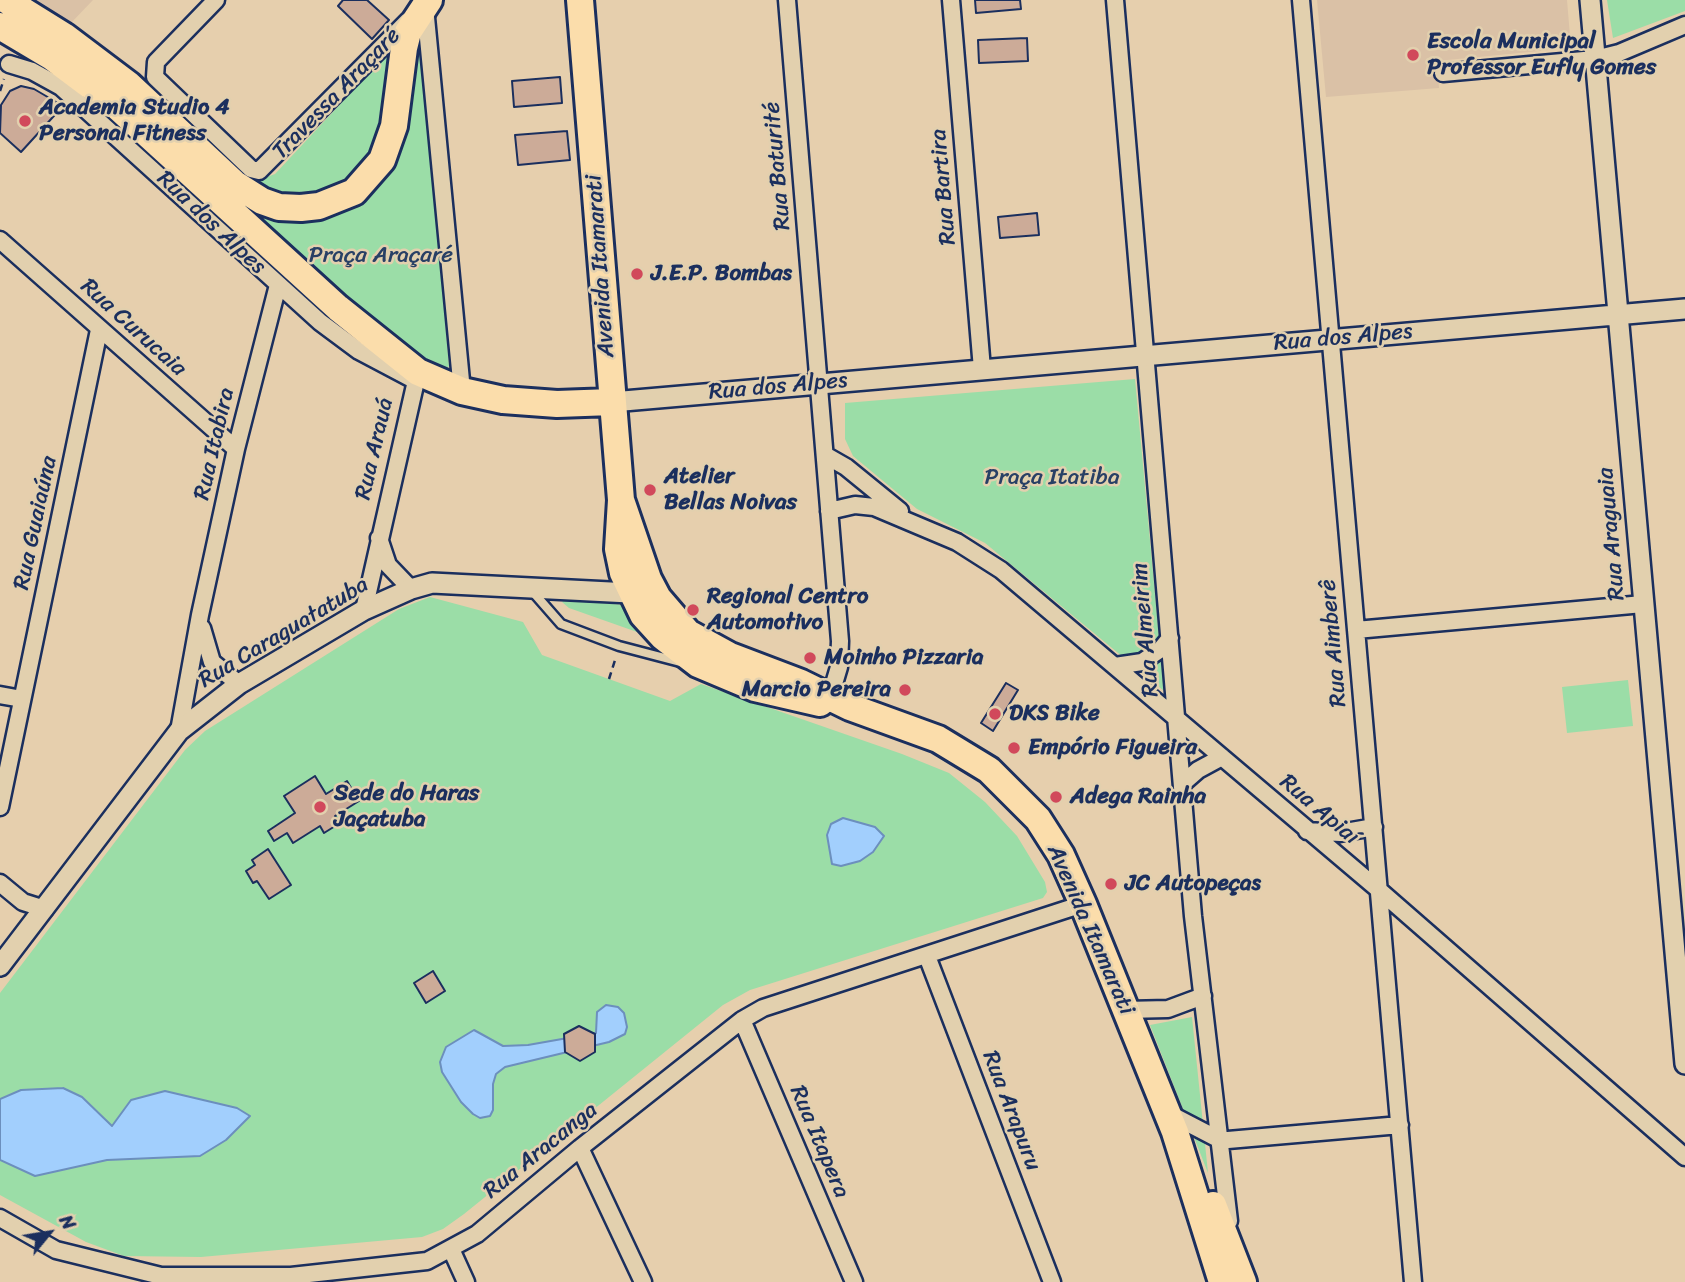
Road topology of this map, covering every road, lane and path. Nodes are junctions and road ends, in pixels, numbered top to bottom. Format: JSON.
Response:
{"nodes":[{"id":1,"x":6,"y":0,"type":"edge"},
{"id":2,"x":216,"y":0,"type":"edge"},
{"id":3,"x":572,"y":0,"type":"edge"},
{"id":4,"x":580,"y":0,"type":"edge"},
{"id":5,"x":786,"y":0,"type":"edge"},
{"id":6,"x":951,"y":0,"type":"edge"},
{"id":7,"x":1115,"y":0,"type":"edge"},
{"id":8,"x":1301,"y":0,"type":"edge"},
{"id":9,"x":1590,"y":0,"type":"edge"},
{"id":10,"x":426,"y":2,"type":"edge"},
{"id":11,"x":1685,"y":25,"type":"edge"},
{"id":12,"x":0,"y":26,"type":"edge"},
{"id":13,"x":583,"y":32,"type":"junction"},
{"id":14,"x":1595,"y":59,"type":"junction"},
{"id":15,"x":9,"y":64,"type":"dead end"},
{"id":16,"x":1443,"y":74,"type":"dead end"},
{"id":17,"x":0,"y":240,"type":"edge"},
{"id":18,"x":278,"y":285,"type":"junction"},
{"id":19,"x":1685,"y":309,"type":"edge"},
{"id":20,"x":1618,"y":315,"type":"junction"},
{"id":21,"x":99,"y":330,"type":"junction"},
{"id":22,"x":1328,"y":339,"type":"junction"},
{"id":23,"x":1144,"y":355,"type":"junction"},
{"id":24,"x":982,"y":369,"type":"junction"},
{"id":25,"x":416,"y":376,"type":"junction"},
{"id":26,"x":819,"y":384,"type":"junction"},
{"id":27,"x":462,"y":391,"type":"junction"},
{"id":28,"x":612,"y":402,"type":"junction"},
{"id":29,"x":236,"y":449,"type":"junction"},
{"id":30,"x":825,"y":455,"type":"junction"},
{"id":31,"x":621,"y":500,"type":"junction"},
{"id":32,"x":829,"y":511,"type":"junction"},
{"id":33,"x":910,"y":519,"type":"junction"},
{"id":34,"x":379,"y":536,"type":"junction"},
{"id":35,"x":529,"y":586,"type":"junction"},
{"id":36,"x":411,"y":589,"type":"junction"},
{"id":37,"x":630,"y":593,"type":"junction"},
{"id":38,"x":1643,"y":604,"type":"junction"},
{"id":39,"x":363,"y":610,"type":"junction"},
{"id":40,"x":200,"y":615,"type":"junction"},
{"id":41,"x":1356,"y":630,"type":"junction"},
{"id":42,"x":688,"y":633,"type":"junction"},
{"id":43,"x":1170,"y":638,"type":"junction"},
{"id":44,"x":698,"y":664,"type":"junction"},
{"id":45,"x":1115,"y":666,"type":"junction"},
{"id":46,"x":239,"y":684,"type":"junction"},
{"id":47,"x":0,"y":695,"type":"edge"},
{"id":48,"x":22,"y":699,"type":"junction"},
{"id":49,"x":836,"y":703,"type":"junction"},
{"id":50,"x":1178,"y":720,"type":"junction"},
{"id":51,"x":178,"y":731,"type":"junction"},
{"id":52,"x":1222,"y":757,"type":"junction"},
{"id":53,"x":1182,"y":784,"type":"junction"},
{"id":54,"x":0,"y":807,"type":"edge"},
{"id":55,"x":1374,"y":827,"type":"junction"},
{"id":56,"x":1307,"y":831,"type":"junction"},
{"id":57,"x":0,"y":883,"type":"edge"},
{"id":58,"x":1379,"y":890,"type":"junction"},
{"id":59,"x":1083,"y":904,"type":"junction"},
{"id":60,"x":45,"y":909,"type":"junction"},
{"id":61,"x":1679,"y":941,"type":"edge"},
{"id":62,"x":927,"y":956,"type":"junction"},
{"id":63,"x":0,"y":965,"type":"edge"},
{"id":64,"x":1203,"y":996,"type":"junction"},
{"id":65,"x":1125,"y":1010,"type":"junction"},
{"id":66,"x":742,"y":1020,"type":"junction"},
{"id":67,"x":1685,"y":1064,"type":"edge"},
{"id":68,"x":1171,"y":1123,"type":"junction"},
{"id":69,"x":1400,"y":1125,"type":"junction"},
{"id":70,"x":1218,"y":1139,"type":"junction"},
{"id":71,"x":580,"y":1148,"type":"junction"},
{"id":72,"x":1685,"y":1157,"type":"edge"},
{"id":73,"x":0,"y":1217,"type":"edge"},
{"id":74,"x":451,"y":1249,"type":"junction"},
{"id":75,"x":1235,"y":1255,"type":"junction"},
{"id":76,"x":121,"y":1275,"type":"edge"},
{"id":77,"x":292,"y":1279,"type":"edge"},
{"id":78,"x":466,"y":1282,"type":"edge"},
{"id":79,"x":643,"y":1282,"type":"edge"},
{"id":80,"x":854,"y":1282,"type":"edge"},
{"id":81,"x":1052,"y":1282,"type":"edge"},
{"id":82,"x":1222,"y":1282,"type":"edge"},
{"id":83,"x":1243,"y":1282,"type":"edge"},
{"id":84,"x":1413,"y":1282,"type":"edge"}],
"edges":[{"from":1,"to":10,"type":"main road"},
{"from":2,"to":10,"type":"street","name":"Travessa Araçaré"},
{"from":3,"to":13,"type":"main road","name":"Avenida Itamarati"},
{"from":4,"to":13,"type":"main road","name":"Avenida Itamarati"},
{"from":5,"to":26,"type":"street","name":"Rua Baturité"},
{"from":6,"to":24,"type":"street","name":"Rua Bartira"},
{"from":7,"to":23,"type":"street","name":"Rua Almeirim"},
{"from":8,"to":22,"type":"street","name":"Rua Aimberê"},
{"from":9,"to":14,"type":"street","name":"Rua Araguaia"},
{"from":10,"to":27,"type":"street"},
{"from":11,"to":14,"type":"street"},
{"from":12,"to":25,"type":"main road","name":"Rua dos Alpes"},
{"from":13,"to":28,"type":"main road","name":"Avenida Itamarati"},
{"from":14,"to":16,"type":"street"},
{"from":14,"to":20,"type":"street","name":"Rua Araguaia"},
{"from":15,"to":18,"type":"street","name":"Rua dos Alpes"},
{"from":17,"to":21,"type":"street","name":"Rua Curucaia"},
{"from":18,"to":25,"type":"street","name":"Rua dos Alpes"},
{"from":18,"to":29,"type":"street","name":"Rua Itabira"},
{"from":19,"to":20,"type":"street","name":"Rua dos Alpes"},
{"from":20,"to":22,"type":"street","name":"Rua dos Alpes"},
{"from":20,"to":38,"type":"street","name":"Rua Araguaia"},
{"from":21,"to":29,"type":"street","name":"Rua Curucaia"},
{"from":21,"to":48,"type":"street","name":"Rua Guaiaúna"},
{"from":22,"to":23,"type":"street","name":"Rua dos Alpes"},
{"from":22,"to":41,"type":"street","name":"Rua Aimberê"},
{"from":23,"to":24,"type":"street","name":"Rua dos Alpes"},
{"from":23,"to":43,"type":"street","name":"Rua Almeirim"},
{"from":24,"to":26,"type":"street","name":"Rua dos Alpes"},
{"from":25,"to":27,"type":"main road","name":"Rua dos Alpes"},
{"from":25,"to":34,"type":"street","name":"Rua Arauá"},
{"from":26,"to":28,"type":"street","name":"Rua dos Alpes"},
{"from":26,"to":30,"type":"street","name":"Rua Baturité"},
{"from":27,"to":28,"type":"main road","name":"Rua dos Alpes"},
{"from":28,"to":31,"type":"main road","name":"Avenida Itamarati"},
{"from":29,"to":40,"type":"street","name":"Rua Itabira"},
{"from":30,"to":32,"type":"street","name":"Rua Baturité"},
{"from":30,"to":33,"type":"street","name":"Rua Apiaí"},
{"from":31,"to":37,"type":"main road","name":"Avenida Itamarati"},
{"from":31,"to":42,"type":"main road","name":"Avenida Itamarati"},
{"from":32,"to":33,"type":"street","name":"Rua Apiaí"},
{"from":32,"to":49,"type":"street","name":"Rua Baturité"},
{"from":33,"to":45,"type":"street","name":"Rua Apiaí"},
{"from":34,"to":36,"type":"street","name":"Rua Arauá"},
{"from":34,"to":39,"type":"street","name":"Rua Arauá"},
{"from":35,"to":36,"type":"street","name":"Rua Caraguatatuba"},
{"from":35,"to":37,"type":"street","name":"Rua Caraguatatuba"},
{"from":35,"to":44,"type":"lane"},
{"from":36,"to":39,"type":"street","name":"Rua Caraguatatuba"},
{"from":37,"to":42,"type":"main road"},
{"from":37,"to":44,"type":"main road","name":"Avenida Itamarati"},
{"from":38,"to":41,"type":"street"},
{"from":38,"to":61,"type":"street","name":"Rua Araguaia"},
{"from":39,"to":46,"type":"street","name":"Rua Caraguatatuba"},
{"from":40,"to":46,"type":"street","name":"Rua Itabira"},
{"from":40,"to":51,"type":"street","name":"Rua Itabira"},
{"from":41,"to":55,"type":"street","name":"Rua Aimberê"},
{"from":42,"to":49,"type":"main road","name":"Avenida Itamarati"},
{"from":43,"to":45,"type":"street"},
{"from":43,"to":50,"type":"street","name":"Rua Almeirim"},
{"from":44,"to":49,"type":"main road","name":"Avenida Itamarati"},
{"from":45,"to":50,"type":"street","name":"Rua Apiaí"},
{"from":46,"to":51,"type":"street","name":"Rua Caraguatatuba"},
{"from":47,"to":48,"type":"street"},
{"from":48,"to":54,"type":"street","name":"Rua Guaiaúna"},
{"from":49,"to":59,"type":"main road","name":"Avenida Itamarati"},
{"from":50,"to":52,"type":"street","name":"Rua Apiaí"},
{"from":50,"to":53,"type":"street","name":"Rua Almeirim"},
{"from":51,"to":60,"type":"street","name":"Rua Caraguatatuba"},
{"from":52,"to":53,"type":"street"},
{"from":52,"to":56,"type":"street","name":"Rua Apiaí"},
{"from":53,"to":64,"type":"street","name":"Rua Almeirim"},
{"from":55,"to":56,"type":"street"},
{"from":55,"to":58,"type":"street","name":"Rua Aimberê"},
{"from":56,"to":58,"type":"street","name":"Rua Apiaí"},
{"from":57,"to":60,"type":"street"},
{"from":58,"to":69,"type":"street","name":"Rua Aimberê"},
{"from":58,"to":72,"type":"street","name":"Rua Apiaí"},
{"from":59,"to":62,"type":"street","name":"Rua Aracanga"},
{"from":59,"to":65,"type":"main road","name":"Avenida Itamarati"},
{"from":60,"to":63,"type":"street","name":"Rua Caraguatatuba"},
{"from":61,"to":67,"type":"street","name":"Rua Araguaia"},
{"from":62,"to":66,"type":"street","name":"Rua Aracanga"},
{"from":62,"to":81,"type":"street","name":"Rua Arapuru"},
{"from":64,"to":65,"type":"street"},
{"from":64,"to":70,"type":"street","name":"Rua Almeirim"},
{"from":65,"to":68,"type":"main road","name":"Avenida Itamarati"},
{"from":66,"to":71,"type":"street","name":"Rua Aracanga"},
{"from":66,"to":80,"type":"street","name":"Rua Itapera"},
{"from":68,"to":70,"type":"street"},
{"from":68,"to":75,"type":"main road","name":"Avenida Itamarati"},
{"from":68,"to":82,"type":"main road","name":"Avenida Itamarati"},
{"from":69,"to":70,"type":"street"},
{"from":69,"to":84,"type":"street","name":"Rua Aimberê"},
{"from":70,"to":75,"type":"street","name":"Rua Almeirim"},
{"from":71,"to":74,"type":"street","name":"Rua Aracanga"},
{"from":71,"to":79,"type":"street"},
{"from":73,"to":76,"type":"street","name":"Rua Aracanga"},
{"from":74,"to":77,"type":"street","name":"Rua Aracanga"},
{"from":74,"to":78,"type":"street"},
{"from":75,"to":83,"type":"main road","name":"Avenida Itamarati"},
{"from":76,"to":77,"type":"street","name":"Rua Aracanga"}]}
